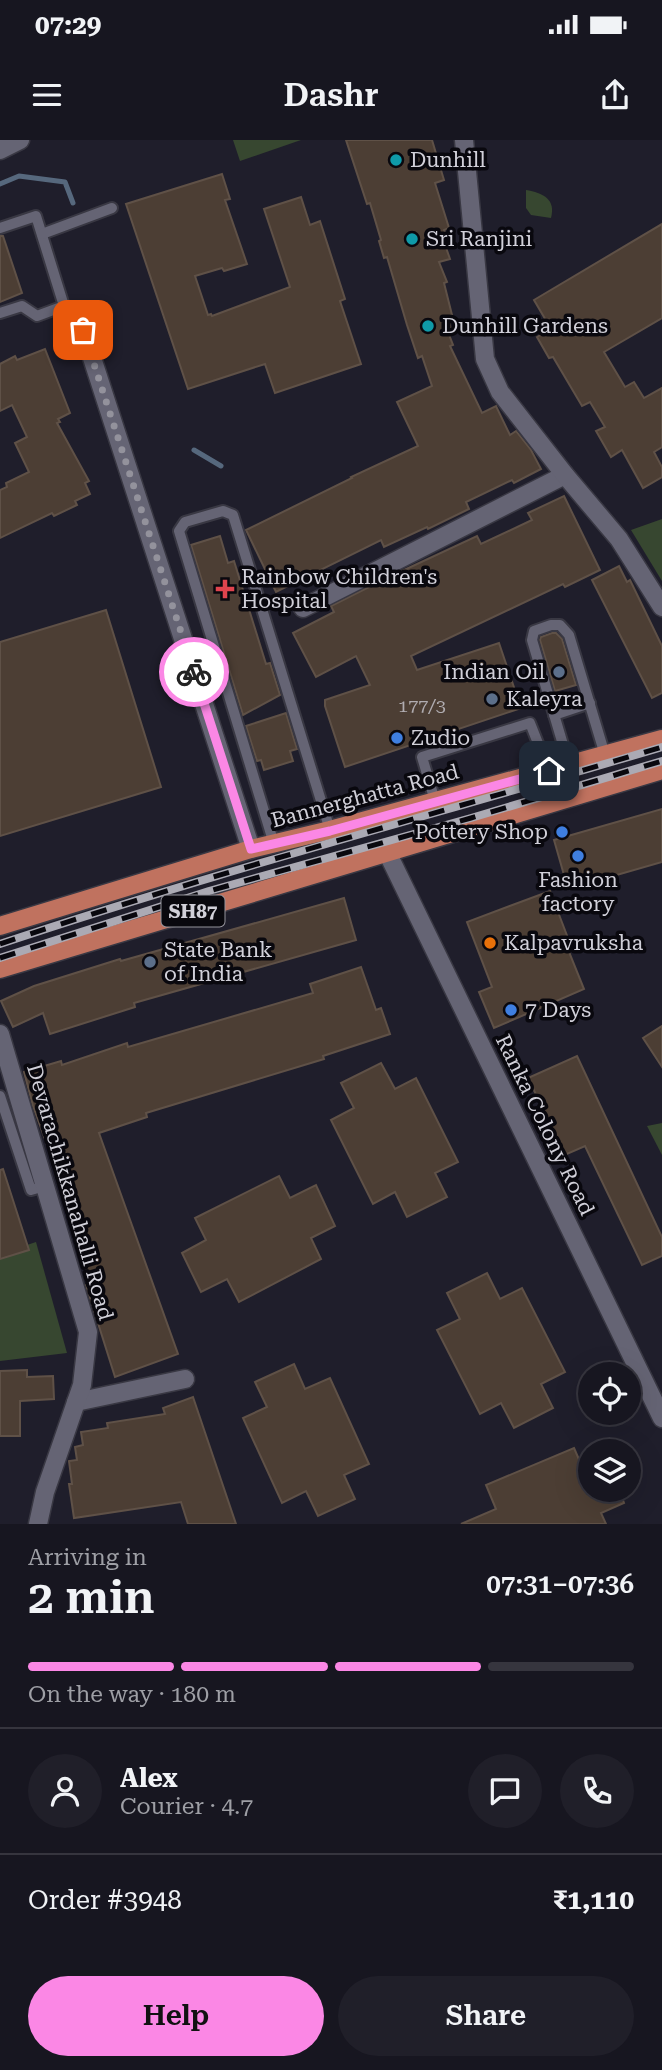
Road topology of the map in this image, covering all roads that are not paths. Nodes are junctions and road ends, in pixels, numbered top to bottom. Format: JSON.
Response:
{"nodes":[{"id":1,"x":19,"y":140,"type":"edge"},
{"id":2,"x":464,"y":140,"type":"edge"},
{"id":3,"x":0,"y":150,"type":"edge"},
{"id":4,"x":112,"y":208,"type":"dead end"},
{"id":5,"x":0,"y":228,"type":"edge"},
{"id":6,"x":42,"y":234,"type":"junction"},
{"id":7,"x":0,"y":313,"type":"edge"},
{"id":8,"x":83,"y":330,"type":"dead end"},
{"id":9,"x":565,"y":475,"type":"junction"},
{"id":10,"x":662,"y":607,"type":"edge"},
{"id":11,"x":303,"y":608,"type":"dead end"},
{"id":12,"x":590,"y":703,"type":"junction"},
{"id":13,"x":554,"y":715,"type":"junction"},
{"id":14,"x":662,"y":739,"type":"edge"},
{"id":15,"x":605,"y":755,"type":"junction"},
{"id":16,"x":569,"y":765,"type":"junction"},
{"id":17,"x":662,"y":770,"type":"edge"},
{"id":18,"x":549,"y":771,"type":"junction"},
{"id":19,"x":435,"y":801,"type":"junction"},
{"id":20,"x":330,"y":831,"type":"junction"},
{"id":21,"x":274,"y":844,"type":"junction"},
{"id":22,"x":251,"y":849,"type":"junction"},
{"id":23,"x":387,"y":852,"type":"junction"},
{"id":24,"x":0,"y":926,"type":"edge"},
{"id":25,"x":0,"y":969,"type":"edge"},
{"id":26,"x":0,"y":1034,"type":"edge"},
{"id":27,"x":0,"y":1096,"type":"edge"},
{"id":28,"x":45,"y":1186,"type":"junction"},
{"id":29,"x":186,"y":1379,"type":"dead end"},
{"id":30,"x":76,"y":1402,"type":"junction"},
{"id":31,"x":662,"y":1418,"type":"edge"},
{"id":32,"x":38,"y":1524,"type":"edge"}],
"edges":[{"from":1,"to":3,"type":"street"},
{"from":2,"to":9,"type":"street"},
{"from":4,"to":6,"type":"lane"},
{"from":5,"to":6,"type":"lane"},
{"from":6,"to":7,"type":"lane"},
{"from":8,"to":22,"type":"street"},
{"from":9,"to":10,"type":"street"},
{"from":9,"to":11,"type":"street"},
{"from":12,"to":13,"type":"lane"},
{"from":12,"to":13,"type":"lane"},
{"from":12,"to":15,"type":"lane"},
{"from":13,"to":16,"type":"lane"},
{"from":14,"to":15,"type":"main road","name":"Bannerghatta Road","number":"SH87"},
{"from":15,"to":16,"type":"main road","name":"Bannerghatta Road","number":"SH87"},
{"from":16,"to":18,"type":"main road","name":"Bannerghatta Road","number":"SH87"},
{"from":17,"to":23,"type":"main road","number":"SH87"},
{"from":18,"to":19,"type":"main road","name":"Bannerghatta Road","number":"SH87"},
{"from":18,"to":19,"type":"lane"},
{"from":19,"to":20,"type":"main road","name":"Bannerghatta Road","number":"SH87"},
{"from":20,"to":21,"type":"main road","name":"Bannerghatta Road","number":"SH87"},
{"from":20,"to":21,"type":"lane"},
{"from":21,"to":22,"type":"main road","name":"Bannerghatta Road","number":"SH87"},
{"from":22,"to":24,"type":"main road","name":"Bannerghatta Road","number":"SH87"},
{"from":23,"to":25,"type":"main road","number":"SH87"},
{"from":23,"to":31,"type":"street","name":"Ranka Colony Road"},
{"from":26,"to":28,"type":"street","name":"Devarachikkanahalli Road"},
{"from":27,"to":28,"type":"lane"},
{"from":28,"to":30,"type":"street","name":"Devarachikkanahalli Road"},
{"from":29,"to":30,"type":"street"},
{"from":30,"to":32,"type":"street","name":"Devarachikkanahalli Road"}]}
